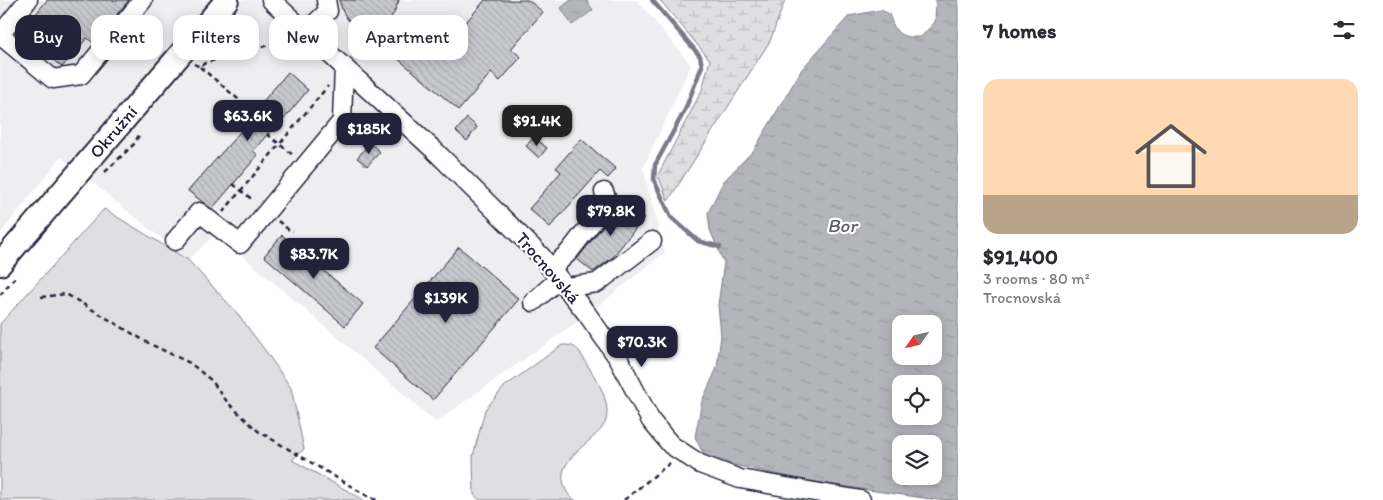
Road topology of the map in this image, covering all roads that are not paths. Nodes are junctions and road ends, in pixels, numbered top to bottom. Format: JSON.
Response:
{"nodes":[{"id":1,"x":28,"y":0,"type":"edge"},
{"id":2,"x":143,"y":0,"type":"edge"},
{"id":3,"x":227,"y":0,"type":"edge"},
{"id":4,"x":271,"y":0,"type":"edge"},
{"id":5,"x":326,"y":0,"type":"edge"},
{"id":6,"x":287,"y":15,"type":"edge"},
{"id":7,"x":324,"y":15,"type":"edge"},
{"id":8,"x":0,"y":35,"type":"edge"},
{"id":9,"x":337,"y":60,"type":"edge"},
{"id":10,"x":344,"y":66,"type":"junction"},
{"id":11,"x":604,"y":192,"type":"dead end"},
{"id":12,"x":175,"y":241,"type":"dead end"},
{"id":13,"x":652,"y":241,"type":"dead end"},
{"id":14,"x":10,"y":268,"type":"edge"},
{"id":15,"x":559,"y":278,"type":"junction"},
{"id":16,"x":533,"y":302,"type":"dead end"},
{"id":17,"x":861,"y":500,"type":"edge"}],
"edges":[{"from":1,"to":8,"type":"street"},
{"from":2,"to":8,"type":"street"},
{"from":3,"to":14,"type":"main road","name":"Okružní"},
{"from":4,"to":6,"type":"street","name":"Trocnovská"},
{"from":5,"to":7,"type":"street"},
{"from":9,"to":10,"type":"street","name":"Trocnovská"},
{"from":10,"to":12,"type":"street"},
{"from":10,"to":15,"type":"street","name":"Trocnovská"},
{"from":11,"to":15,"type":"street"},
{"from":13,"to":15,"type":"street"},
{"from":15,"to":16,"type":"street"},
{"from":15,"to":17,"type":"street","name":"Trocnovská"}]}
